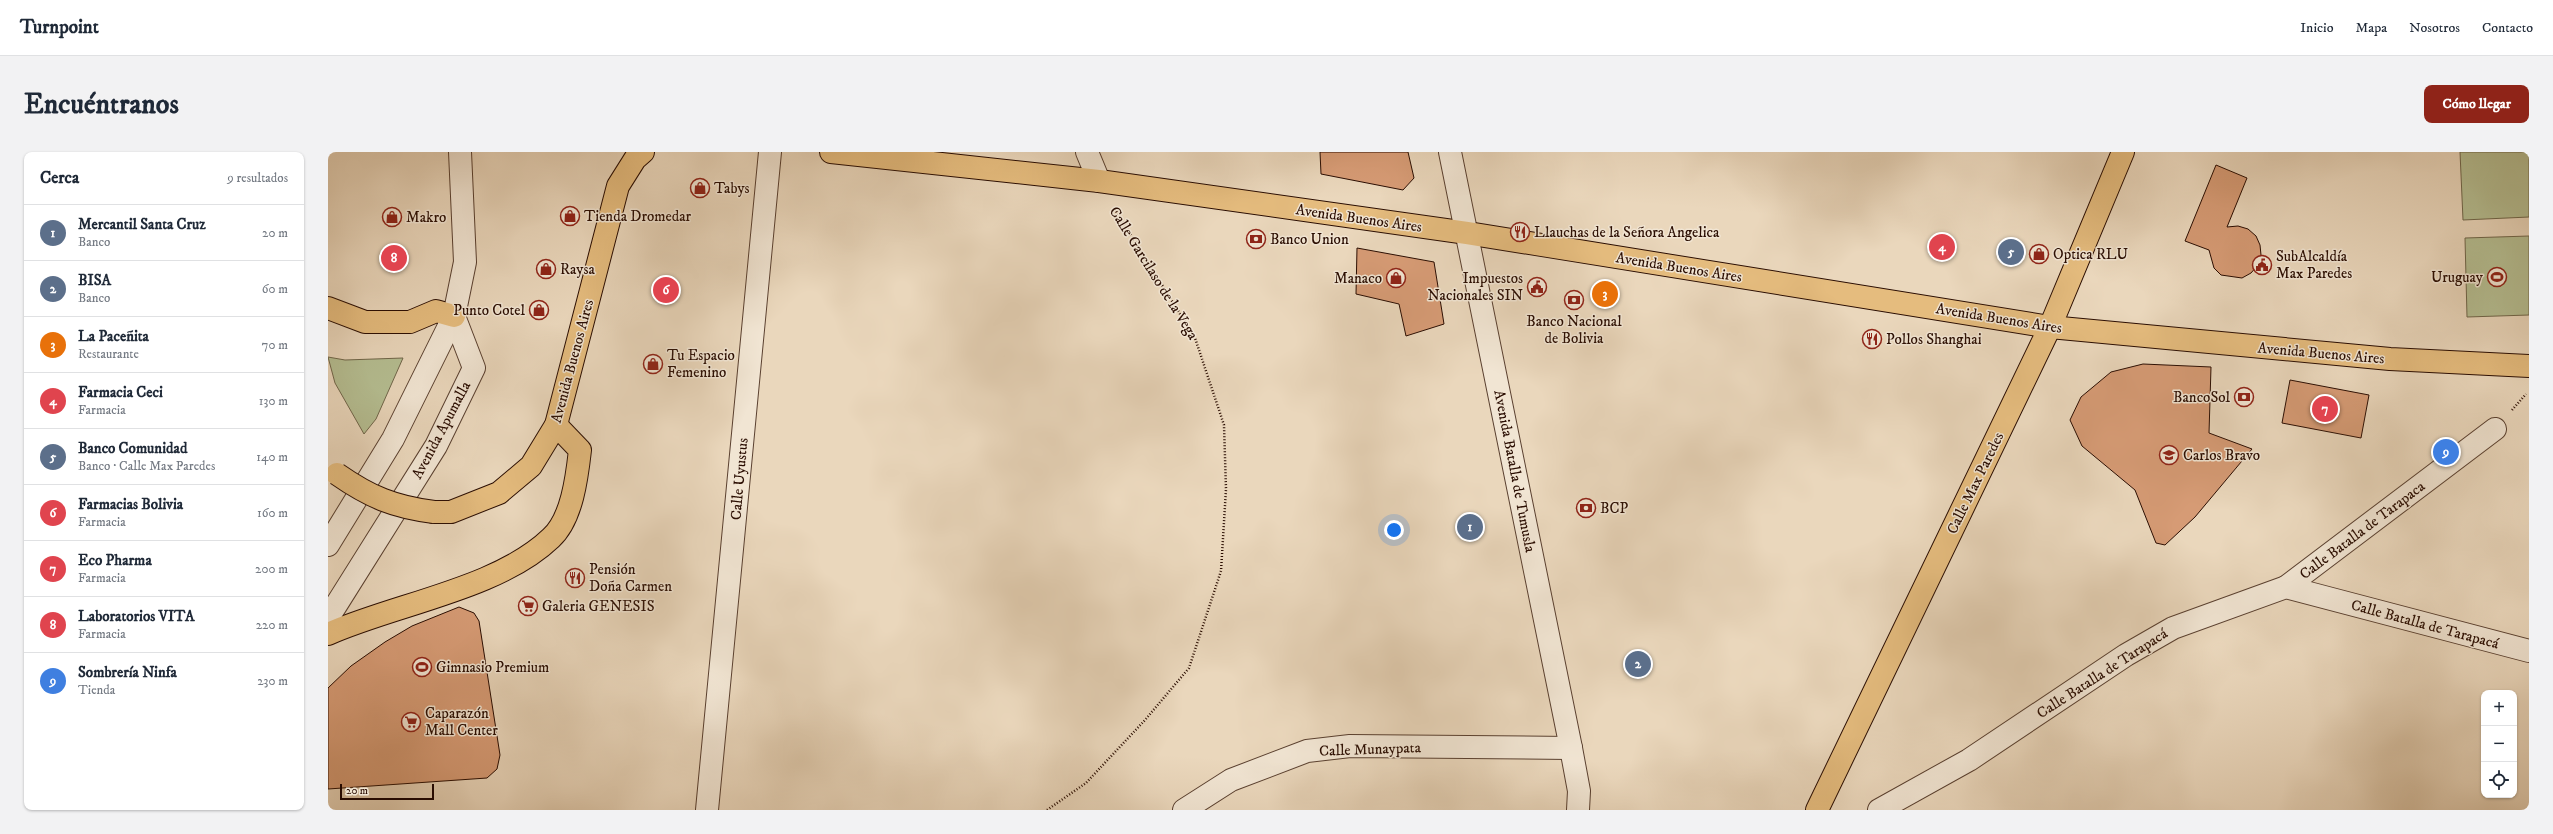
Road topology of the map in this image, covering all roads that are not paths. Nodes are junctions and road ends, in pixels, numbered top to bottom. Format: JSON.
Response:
{"nodes":[{"id":1,"x":460,"y":152,"type":"edge"},
{"id":2,"x":644,"y":152,"type":"edge"},
{"id":3,"x":770,"y":152,"type":"edge"},
{"id":4,"x":831,"y":152,"type":"edge"},
{"id":5,"x":1087,"y":152,"type":"edge"},
{"id":6,"x":1450,"y":152,"type":"edge"},
{"id":7,"x":2123,"y":152,"type":"edge"},
{"id":8,"x":1099,"y":181,"type":"junction"},
{"id":9,"x":1467,"y":233,"type":"junction"},
{"id":10,"x":328,"y":308,"type":"edge"},
{"id":11,"x":454,"y":316,"type":"junction"},
{"id":12,"x":2050,"y":327,"type":"junction"},
{"id":13,"x":2529,"y":366,"type":"edge"},
{"id":14,"x":556,"y":425,"type":"junction"},
{"id":15,"x":2495,"y":430,"type":"dead end"},
{"id":16,"x":332,"y":470,"type":"edge"},
{"id":17,"x":328,"y":545,"type":"edge"},
{"id":18,"x":2286,"y":587,"type":"junction"},
{"id":19,"x":328,"y":618,"type":"edge"},
{"id":20,"x":328,"y":634,"type":"edge"},
{"id":21,"x":2529,"y":651,"type":"edge"},
{"id":22,"x":1571,"y":748,"type":"junction"},
{"id":23,"x":1578,"y":800,"type":"edge"},
{"id":24,"x":707,"y":808,"type":"edge"},
{"id":25,"x":1184,"y":810,"type":"edge"},
{"id":26,"x":1592,"y":810,"type":"edge"},
{"id":27,"x":1817,"y":810,"type":"edge"},
{"id":28,"x":1879,"y":810,"type":"edge"}],
"edges":[{"from":1,"to":11,"type":"street"},
{"from":2,"to":14,"type":"main road","name":"Avenida Buenos Aires"},
{"from":3,"to":24,"type":"street","name":"Calle Uyustus"},
{"from":4,"to":8,"type":"main road","name":"Avenida Buenos Aires"},
{"from":5,"to":8,"type":"street"},
{"from":6,"to":9,"type":"street","name":"Avenida Batalla de Tumusla"},
{"from":7,"to":12,"type":"main road","name":"Calle Max Paredes"},
{"from":8,"to":9,"type":"main road","name":"Avenida Buenos Aires"},
{"from":9,"to":12,"type":"main road","name":"Avenida Buenos Aires"},
{"from":9,"to":22,"type":"street","name":"Avenida Batalla de Tumusla"},
{"from":10,"to":11,"type":"main road"},
{"from":11,"to":17,"type":"street"},
{"from":11,"to":19,"type":"street","name":"Avenida Apumalla"},
{"from":12,"to":13,"type":"main road","name":"Avenida Buenos Aires"},
{"from":12,"to":27,"type":"main road","name":"Calle Max Paredes"},
{"from":14,"to":16,"type":"main road","name":"Avenida Buenos Aires","bridge":true},
{"from":14,"to":20,"type":"main road"},
{"from":15,"to":18,"type":"street","name":"Calle Batalla de Tarapaca"},
{"from":18,"to":21,"type":"street","name":"Calle Batalla de Tarapacá"},
{"from":18,"to":28,"type":"street","name":"Calle Batalla de Tarapacá"},
{"from":22,"to":23,"type":"street","name":"Avenida Batalla de Tumusla"},
{"from":22,"to":25,"type":"street","name":"Calle Munaypata"},
{"from":23,"to":26,"type":"street","name":"Avenida Batalla de Tumusla"}]}
